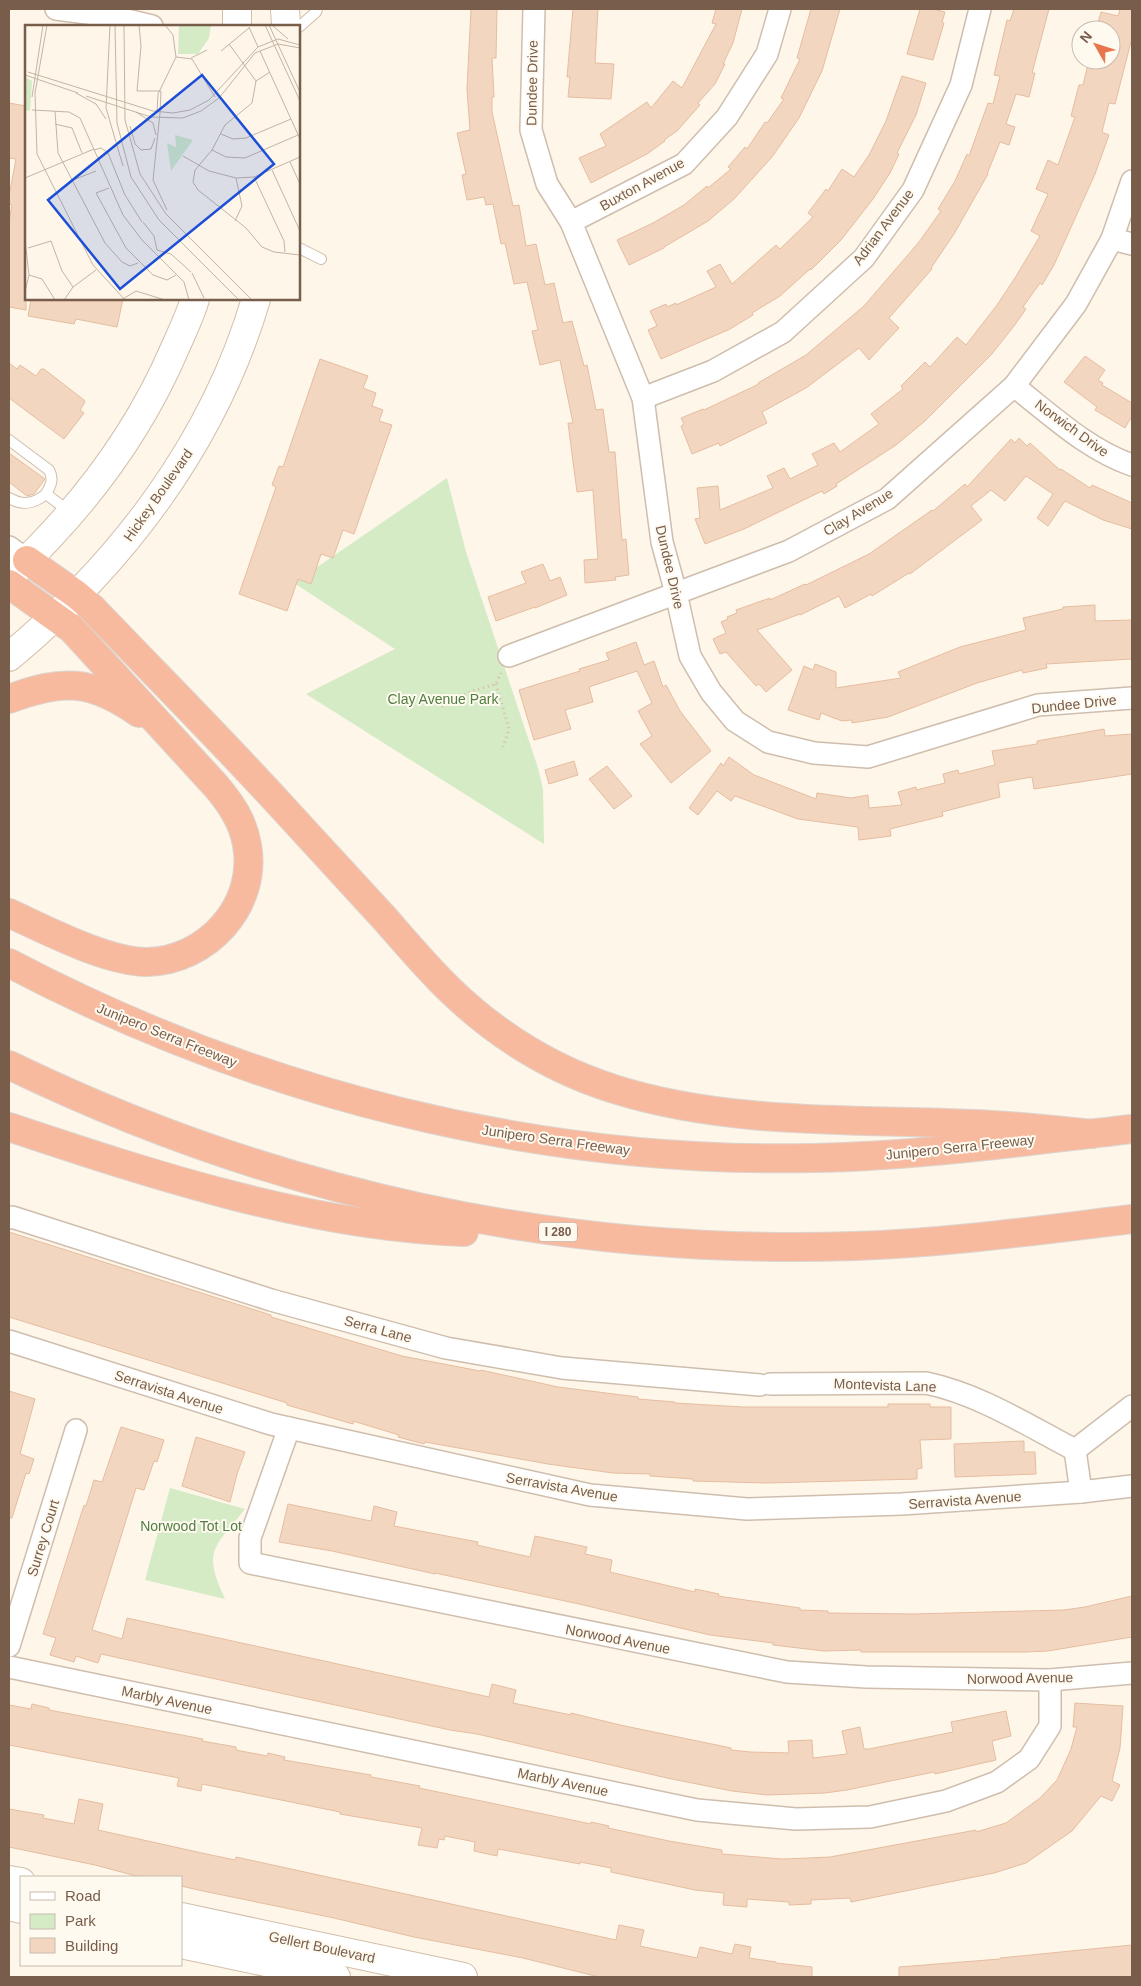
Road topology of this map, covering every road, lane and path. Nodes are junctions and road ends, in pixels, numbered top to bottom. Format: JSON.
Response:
{"nodes":[{"id":1,"x":56,"y":9,"type":"edge"},
{"id":2,"x":237,"y":9,"type":"edge"},
{"id":3,"x":285,"y":9,"type":"edge"},
{"id":4,"x":317,"y":9,"type":"edge"},
{"id":5,"x":534,"y":9,"type":"edge"},
{"id":6,"x":780,"y":9,"type":"edge"},
{"id":7,"x":980,"y":9,"type":"edge"},
{"id":8,"x":112,"y":12,"type":"edge"},
{"id":9,"x":149,"y":25,"type":"edge"},
{"id":10,"x":237,"y":25,"type":"edge"},
{"id":11,"x":286,"y":25,"type":"edge"},
{"id":12,"x":300,"y":27,"type":"edge"},
{"id":13,"x":1132,"y":181,"type":"edge"},
{"id":14,"x":571,"y":222,"type":"junction"},
{"id":15,"x":1122,"y":242,"type":"edge"},
{"id":16,"x":300,"y":248,"type":"edge"},
{"id":17,"x":321,"y":259,"type":"dead end"},
{"id":18,"x":195,"y":300,"type":"edge"},
{"id":19,"x":256,"y":300,"type":"edge"},
{"id":20,"x":1014,"y":386,"type":"junction"},
{"id":21,"x":643,"y":398,"type":"junction"},
{"id":22,"x":9,"y":440,"type":"edge"},
{"id":23,"x":1132,"y":465,"type":"edge"},
{"id":24,"x":46,"y":494,"type":"junction"},
{"id":25,"x":9,"y":498,"type":"edge"},
{"id":26,"x":72,"y":513,"type":"junction"},
{"id":27,"x":15,"y":562,"type":"edge"},
{"id":28,"x":9,"y":584,"type":"edge"},
{"id":29,"x":676,"y":593,"type":"junction"},
{"id":30,"x":76,"y":595,"type":"junction"},
{"id":31,"x":55,"y":616,"type":"junction"},
{"id":32,"x":509,"y":656,"type":"joint"},
{"id":33,"x":9,"y":657,"type":"edge"},
{"id":34,"x":496,"y":684,"type":"junction"},
{"id":35,"x":1132,"y":698,"type":"edge"},
{"id":36,"x":9,"y":699,"type":"edge"},
{"id":37,"x":442,"y":706,"type":"dead end"},
{"id":38,"x":167,"y":735,"type":"junction"},
{"id":39,"x":503,"y":747,"type":"dead end"},
{"id":40,"x":9,"y":913,"type":"edge"},
{"id":41,"x":9,"y":963,"type":"edge"},
{"id":42,"x":9,"y":1065,"type":"edge"},
{"id":43,"x":9,"y":1127,"type":"edge"},
{"id":44,"x":1132,"y":1129,"type":"edge"},
{"id":45,"x":1092,"y":1134,"type":"junction"},
{"id":46,"x":9,"y":1218,"type":"edge"},
{"id":47,"x":1132,"y":1219,"type":"edge"},
{"id":48,"x":579,"y":1235,"type":"junction"},
{"id":49,"x":9,"y":1341,"type":"edge"},
{"id":50,"x":765,"y":1384,"type":"joint"},
{"id":51,"x":1132,"y":1406,"type":"edge"},
{"id":52,"x":288,"y":1428,"type":"junction"},
{"id":53,"x":76,"y":1430,"type":"dead end"},
{"id":54,"x":1075,"y":1450,"type":"junction"},
{"id":55,"x":1132,"y":1486,"type":"edge"},
{"id":56,"x":1082,"y":1492,"type":"junction"},
{"id":57,"x":9,"y":1646,"type":"edge"},
{"id":58,"x":9,"y":1667,"type":"edge"},
{"id":59,"x":1132,"y":1672,"type":"edge"},
{"id":60,"x":1050,"y":1680,"type":"junction"},
{"id":61,"x":182,"y":1917,"type":"edge"},
{"id":62,"x":182,"y":1944,"type":"edge"},
{"id":63,"x":336,"y":1977,"type":"edge"},
{"id":64,"x":463,"y":1977,"type":"edge"}],
"edges":[{"from":1,"to":8,"type":"street"},
{"from":2,"to":10,"type":"main road"},
{"from":3,"to":11,"type":"main road"},
{"from":4,"to":12,"type":"lane"},
{"from":5,"to":14,"type":"street","name":"Dundee Drive"},
{"from":6,"to":14,"type":"street","name":"Buxton Avenue"},
{"from":7,"to":21,"type":"street","name":"Adrian Avenue"},
{"from":8,"to":9,"type":"street"},
{"from":13,"to":15,"type":"street","name":"Clay Avenue"},
{"from":14,"to":21,"type":"street","name":"Dundee Drive"},
{"from":15,"to":20,"type":"street","name":"Clay Avenue"},
{"from":16,"to":17,"type":"lane"},
{"from":18,"to":26,"type":"main road"},
{"from":19,"to":30,"type":"main road","name":"Hickey Boulevard"},
{"from":20,"to":23,"type":"street","name":"Norwich Drive"},
{"from":20,"to":29,"type":"street","name":"Clay Avenue"},
{"from":21,"to":29,"type":"street","name":"Dundee Drive"},
{"from":22,"to":24,"type":"lane"},
{"from":24,"to":25,"type":"lane"},
{"from":24,"to":26,"type":"lane"},
{"from":26,"to":27,"type":"main road"},
{"from":27,"to":30,"type":"highway"},
{"from":28,"to":31,"type":"highway"},
{"from":29,"to":32,"type":"street","name":"Clay Avenue"},
{"from":29,"to":35,"type":"street","name":"Dundee Drive"},
{"from":30,"to":31,"type":"main road","name":"Hickey Boulevard"},
{"from":30,"to":45,"type":"highway"},
{"from":31,"to":33,"type":"main road","name":"Hickey Boulevard"},
{"from":31,"to":38,"type":"highway"},
{"from":32,"to":34,"type":"path"},
{"from":34,"to":37,"type":"path"},
{"from":34,"to":39,"type":"path"},
{"from":36,"to":38,"type":"highway"},
{"from":38,"to":40,"type":"highway"},
{"from":41,"to":45,"type":"highway","name":"Junipero Serra Freeway"},
{"from":42,"to":48,"type":"highway","number":"I 280"},
{"from":43,"to":48,"type":"highway"},
{"from":44,"to":45,"type":"highway","name":"Junipero Serra Freeway"},
{"from":46,"to":50,"type":"street","name":"Serra Lane"},
{"from":47,"to":48,"type":"highway","number":"I 280"},
{"from":49,"to":52,"type":"street","name":"Serravista Avenue"},
{"from":50,"to":54,"type":"street","name":"Montevista Lane"},
{"from":51,"to":54,"type":"street"},
{"from":52,"to":56,"type":"street","name":"Serravista Avenue"},
{"from":52,"to":60,"type":"street","name":"Norwood Avenue"},
{"from":53,"to":57,"type":"street","name":"Surrey Court"},
{"from":54,"to":56,"type":"street"},
{"from":55,"to":56,"type":"street","name":"Serravista Avenue"},
{"from":58,"to":60,"type":"street","name":"Marbly Avenue"},
{"from":59,"to":60,"type":"street","name":"Norwood Avenue"},
{"from":61,"to":64,"type":"main road","name":"Gellert Boulevard"},
{"from":62,"to":63,"type":"main road","name":"Gellert Boulevard"}]}
